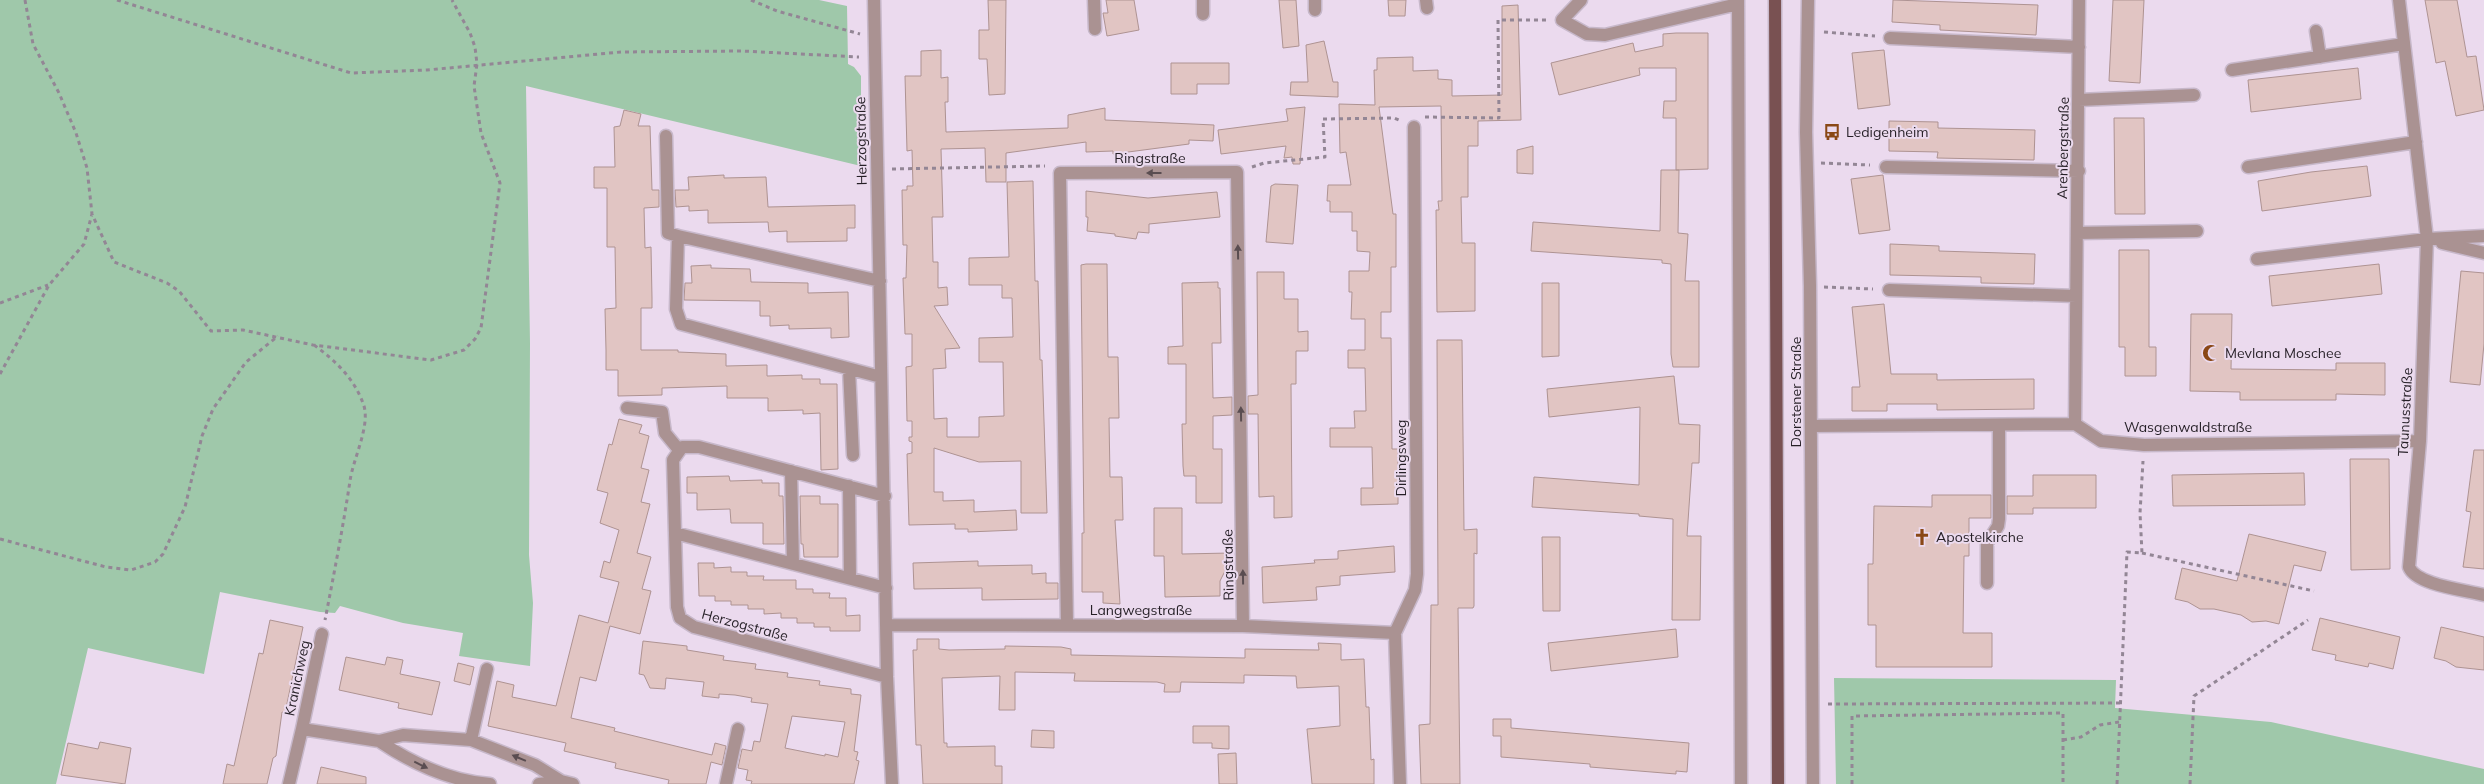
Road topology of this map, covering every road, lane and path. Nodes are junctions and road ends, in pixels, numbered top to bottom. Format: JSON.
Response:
{"nodes":[{"id":1,"x":25,"y":0,"type":"edge"},
{"id":2,"x":117,"y":0,"type":"edge"},
{"id":3,"x":452,"y":0,"type":"edge"},
{"id":4,"x":751,"y":0,"type":"edge"},
{"id":5,"x":874,"y":0,"type":"edge"},
{"id":6,"x":1094,"y":0,"type":"edge"},
{"id":7,"x":1202,"y":0,"type":"edge"},
{"id":8,"x":1581,"y":0,"type":"edge"},
{"id":9,"x":1775,"y":0,"type":"edge"},
{"id":10,"x":1808,"y":0,"type":"edge"},
{"id":11,"x":2079,"y":0,"type":"edge"},
{"id":12,"x":2399,"y":0,"type":"edge"},
{"id":13,"x":1738,"y":2,"type":"edge"},
{"id":14,"x":1203,"y":14,"type":"dead end"},
{"id":15,"x":1562,"y":20,"type":"junction"},
{"id":16,"x":1095,"y":29,"type":"dead end"},
{"id":17,"x":1808,"y":31,"type":"junction"},
{"id":18,"x":2316,"y":31,"type":"dead end"},
{"id":19,"x":875,"y":38,"type":"junction"},
{"id":20,"x":1890,"y":38,"type":"joint"},
{"id":21,"x":2404,"y":44,"type":"junction"},
{"id":22,"x":2079,"y":47,"type":"junction"},
{"id":23,"x":875,"y":57,"type":"junction"},
{"id":24,"x":2320,"y":57,"type":"junction"},
{"id":25,"x":477,"y":64,"type":"junction"},
{"id":26,"x":2232,"y":70,"type":"dead end"},
{"id":27,"x":2194,"y":95,"type":"dead end"},
{"id":28,"x":2079,"y":100,"type":"junction"},
{"id":29,"x":1414,"y":127,"type":"junction"},
{"id":30,"x":666,"y":136,"type":"dead end"},
{"id":31,"x":2416,"y":142,"type":"junction"},
{"id":32,"x":1808,"y":163,"type":"junction"},
{"id":33,"x":1886,"y":166,"type":"joint"},
{"id":34,"x":2248,"y":167,"type":"dead end"},
{"id":35,"x":876,"y":169,"type":"junction"},
{"id":36,"x":2078,"y":171,"type":"junction"},
{"id":37,"x":1237,"y":172,"type":"junction"},
{"id":38,"x":1060,"y":174,"type":"junction"},
{"id":39,"x":92,"y":214,"type":"junction"},
{"id":40,"x":2197,"y":232,"type":"dead end"},
{"id":41,"x":2077,"y":233,"type":"junction"},
{"id":42,"x":678,"y":236,"type":"junction"},
{"id":43,"x":2484,"y":236,"type":"edge"},
{"id":44,"x":2427,"y":239,"type":"junction"},
{"id":45,"x":2484,"y":252,"type":"edge"},
{"id":46,"x":2257,"y":259,"type":"dead end"},
{"id":47,"x":880,"y":281,"type":"junction"},
{"id":48,"x":49,"y":285,"type":"junction"},
{"id":49,"x":1810,"y":286,"type":"junction"},
{"id":50,"x":1889,"y":290,"type":"joint"},
{"id":51,"x":2076,"y":296,"type":"junction"},
{"id":52,"x":0,"y":303,"type":"edge"},
{"id":53,"x":279,"y":336,"type":"junction"},
{"id":54,"x":313,"y":345,"type":"junction"},
{"id":55,"x":849,"y":369,"type":"junction"},
{"id":56,"x":0,"y":374,"type":"edge"},
{"id":57,"x":881,"y":377,"type":"junction"},
{"id":58,"x":627,"y":408,"type":"dead end"},
{"id":59,"x":2075,"y":424,"type":"junction"},
{"id":60,"x":1999,"y":425,"type":"junction"},
{"id":61,"x":1811,"y":426,"type":"junction"},
{"id":62,"x":2420,"y":441,"type":"junction"},
{"id":63,"x":2144,"y":445,"type":"junction"},
{"id":64,"x":679,"y":450,"type":"junction"},
{"id":65,"x":854,"y":455,"type":"dead end"},
{"id":66,"x":790,"y":471,"type":"junction"},
{"id":67,"x":849,"y":486,"type":"junction"},
{"id":68,"x":885,"y":496,"type":"junction"},
{"id":69,"x":675,"y":533,"type":"junction"},
{"id":70,"x":0,"y":539,"type":"edge"},
{"id":71,"x":2142,"y":553,"type":"junction"},
{"id":72,"x":793,"y":564,"type":"junction"},
{"id":73,"x":850,"y":578,"type":"junction"},
{"id":74,"x":1988,"y":583,"type":"dead end"},
{"id":75,"x":886,"y":588,"type":"junction"},
{"id":76,"x":2314,"y":591,"type":"dead end"},
{"id":77,"x":2484,"y":595,"type":"edge"},
{"id":78,"x":2308,"y":620,"type":"dead end"},
{"id":79,"x":887,"y":625,"type":"junction"},
{"id":80,"x":1067,"y":625,"type":"junction"},
{"id":81,"x":1243,"y":626,"type":"junction"},
{"id":82,"x":1395,"y":633,"type":"junction"},
{"id":83,"x":322,"y":634,"type":"joint"},
{"id":84,"x":487,"y":670,"type":"dead end"},
{"id":85,"x":887,"y":678,"type":"junction"},
{"id":86,"x":2120,"y":703,"type":"junction"},
{"id":87,"x":1813,"y":704,"type":"junction"},
{"id":88,"x":2119,"y":722,"type":"junction"},
{"id":89,"x":302,"y":729,"type":"junction"},
{"id":90,"x":738,"y":729,"type":"dead end"},
{"id":91,"x":472,"y":740,"type":"junction"},
{"id":92,"x":2063,"y":740,"type":"junction"},
{"id":93,"x":379,"y":741,"type":"junction"},
{"id":94,"x":462,"y":782,"type":"edge"},
{"id":95,"x":567,"y":783,"type":"edge"},
{"id":96,"x":289,"y":784,"type":"edge"},
{"id":97,"x":490,"y":784,"type":"edge"},
{"id":98,"x":539,"y":784,"type":"edge"},
{"id":99,"x":726,"y":784,"type":"edge"},
{"id":100,"x":892,"y":784,"type":"edge"},
{"id":101,"x":1400,"y":784,"type":"edge"},
{"id":102,"x":1742,"y":784,"type":"edge"},
{"id":103,"x":1778,"y":784,"type":"edge"},
{"id":104,"x":1813,"y":784,"type":"edge"},
{"id":105,"x":1852,"y":784,"type":"edge"},
{"id":106,"x":2063,"y":784,"type":"edge"},
{"id":107,"x":2117,"y":784,"type":"edge"},
{"id":108,"x":2190,"y":784,"type":"edge"}],
"edges":[{"from":1,"to":39,"type":"path"},
{"from":2,"to":25,"type":"path"},
{"from":3,"to":25,"type":"path"},
{"from":4,"to":19,"type":"path"},
{"from":5,"to":19,"type":"street","name":"Herzogstraße"},
{"from":6,"to":16,"type":"street"},
{"from":7,"to":14,"type":"street"},
{"from":8,"to":15,"type":"street"},
{"from":9,"to":103,"type":"main road","name":"Dorstener Straße"},
{"from":10,"to":17,"type":"street","name":"Dorstener Straße"},
{"from":11,"to":22,"type":"street","name":"Arenbergstraße"},
{"from":12,"to":21,"type":"street","name":"Taunusstraße"},
{"from":13,"to":15,"type":"street"},
{"from":13,"to":102,"type":"street"},
{"from":15,"to":29,"type":"path"},
{"from":17,"to":20,"type":"path"},
{"from":17,"to":32,"type":"street","name":"Dorstener Straße"},
{"from":18,"to":24,"type":"street"},
{"from":19,"to":23,"type":"street","name":"Herzogstraße"},
{"from":20,"to":22,"type":"street"},
{"from":21,"to":24,"type":"street"},
{"from":21,"to":31,"type":"street","name":"Taunusstraße"},
{"from":22,"to":28,"type":"street","name":"Arenbergstraße"},
{"from":23,"to":25,"type":"path"},
{"from":23,"to":35,"type":"street","name":"Herzogstraße"},
{"from":24,"to":26,"type":"street"},
{"from":25,"to":54,"type":"path"},
{"from":27,"to":28,"type":"street"},
{"from":28,"to":36,"type":"street","name":"Arenbergstraße"},
{"from":29,"to":37,"type":"path"},
{"from":29,"to":82,"type":"street","name":"Dirlingsweg"},
{"from":30,"to":42,"type":"street"},
{"from":31,"to":34,"type":"street"},
{"from":31,"to":44,"type":"street","name":"Taunusstraße"},
{"from":32,"to":33,"type":"path"},
{"from":32,"to":49,"type":"street","name":"Dorstener Straße"},
{"from":33,"to":36,"type":"street"},
{"from":35,"to":38,"type":"path"},
{"from":35,"to":47,"type":"street","name":"Herzogstraße"},
{"from":36,"to":41,"type":"street","name":"Arenbergstraße"},
{"from":37,"to":38,"type":"street","name":"Ringstraße","one_way":true},
{"from":81,"to":37,"type":"street","name":"Ringstraße","one_way":true},
{"from":38,"to":80,"type":"street"},
{"from":39,"to":48,"type":"path"},
{"from":39,"to":53,"type":"path"},
{"from":40,"to":41,"type":"street"},
{"from":41,"to":51,"type":"street","name":"Arenbergstraße"},
{"from":42,"to":47,"type":"street"},
{"from":42,"to":55,"type":"street"},
{"from":43,"to":44,"type":"street"},
{"from":44,"to":45,"type":"street"},
{"from":44,"to":46,"type":"street"},
{"from":44,"to":62,"type":"street","name":"Taunusstraße"},
{"from":47,"to":57,"type":"street","name":"Herzogstraße"},
{"from":48,"to":52,"type":"path"},
{"from":48,"to":56,"type":"path"},
{"from":49,"to":50,"type":"path"},
{"from":49,"to":61,"type":"street","name":"Dorstener Straße"},
{"from":50,"to":51,"type":"street"},
{"from":51,"to":59,"type":"street","name":"Arenbergstraße"},
{"from":53,"to":54,"type":"path"},
{"from":53,"to":70,"type":"path"},
{"from":54,"to":83,"type":"path"},
{"from":55,"to":57,"type":"street"},
{"from":55,"to":65,"type":"street"},
{"from":57,"to":68,"type":"street","name":"Herzogstraße"},
{"from":58,"to":64,"type":"street"},
{"from":59,"to":60,"type":"street"},
{"from":59,"to":63,"type":"street","name":"Wasgenwaldstraße"},
{"from":60,"to":61,"type":"street"},
{"from":60,"to":74,"type":"street"},
{"from":61,"to":87,"type":"street","name":"Dorstener Straße"},
{"from":62,"to":63,"type":"street","name":"Wasgenwaldstraße"},
{"from":62,"to":77,"type":"street","name":"Taunusstraße"},
{"from":63,"to":71,"type":"path"},
{"from":64,"to":66,"type":"street"},
{"from":64,"to":69,"type":"street","name":"Herzogstraße"},
{"from":66,"to":67,"type":"street"},
{"from":66,"to":72,"type":"street"},
{"from":67,"to":68,"type":"street"},
{"from":67,"to":73,"type":"street"},
{"from":68,"to":75,"type":"street","name":"Herzogstraße"},
{"from":69,"to":72,"type":"street"},
{"from":69,"to":85,"type":"street","name":"Herzogstraße"},
{"from":71,"to":76,"type":"path"},
{"from":71,"to":86,"type":"path"},
{"from":72,"to":73,"type":"street"},
{"from":73,"to":75,"type":"street"},
{"from":75,"to":79,"type":"street","name":"Herzogstraße"},
{"from":78,"to":108,"type":"path"},
{"from":79,"to":80,"type":"street","name":"Langwegstraße"},
{"from":79,"to":85,"type":"street","name":"Herzogstraße"},
{"from":80,"to":81,"type":"street","name":"Langwegstraße"},
{"from":81,"to":82,"type":"street","name":"Langwegstraße"},
{"from":82,"to":101,"type":"street","name":"Dirlingsweg"},
{"from":83,"to":89,"type":"street","name":"Kranichweg"},
{"from":84,"to":91,"type":"street"},
{"from":85,"to":100,"type":"street","name":"Herzogstraße"},
{"from":86,"to":87,"type":"path"},
{"from":86,"to":88,"type":"path"},
{"from":87,"to":104,"type":"street","name":"Dorstener Straße"},
{"from":88,"to":92,"type":"path"},
{"from":88,"to":107,"type":"path"},
{"from":89,"to":93,"type":"street","name":"Kranichweg"},
{"from":89,"to":96,"type":"street","name":"Kranichweg"},
{"from":90,"to":99,"type":"street"},
{"from":91,"to":93,"type":"street","name":"Kranichweg"},
{"from":95,"to":91,"type":"street","name":"Kranichweg","one_way":true},
{"from":92,"to":105,"type":"path"},
{"from":92,"to":106,"type":"path"},
{"from":93,"to":94,"type":"street","name":"Kranichweg","one_way":true},
{"from":94,"to":97,"type":"street","name":"Kranichweg"},
{"from":95,"to":98,"type":"street","name":"Kranichweg"}]}
